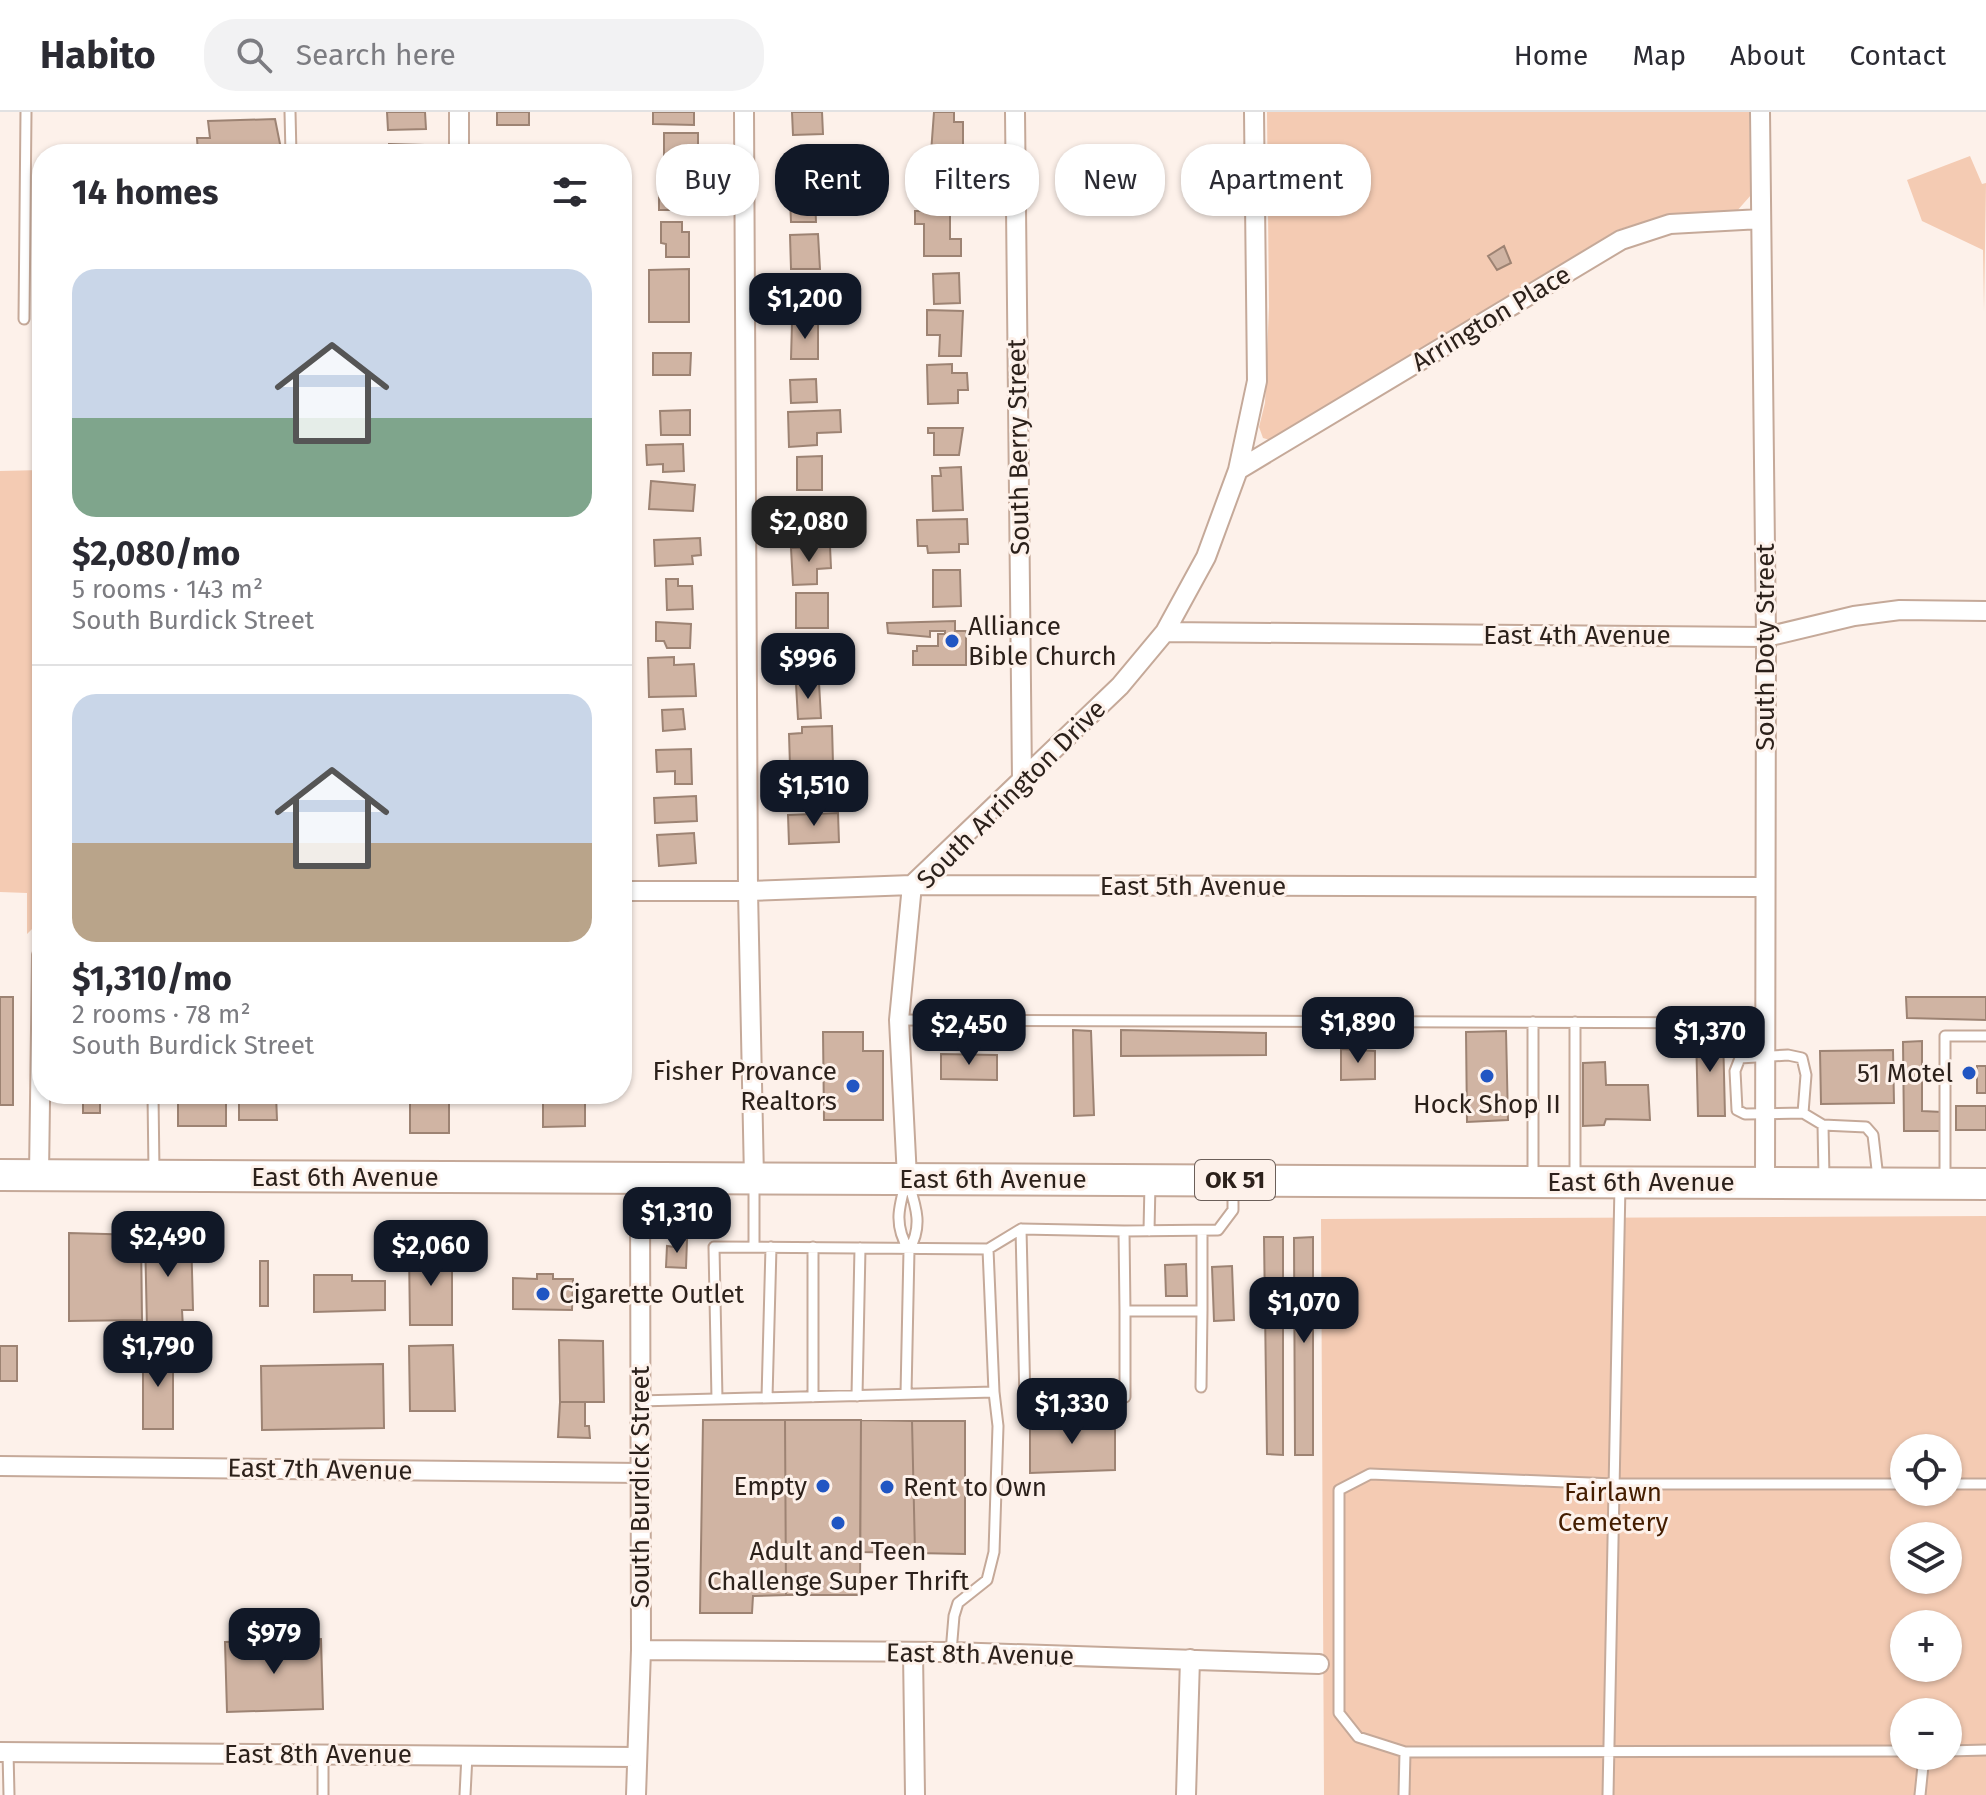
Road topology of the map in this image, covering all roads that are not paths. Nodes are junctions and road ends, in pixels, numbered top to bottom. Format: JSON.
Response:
{"nodes":[{"id":1,"x":26,"y":112,"type":"edge"},
{"id":2,"x":290,"y":112,"type":"edge"},
{"id":3,"x":459,"y":112,"type":"edge"},
{"id":4,"x":744,"y":112,"type":"edge"},
{"id":5,"x":1015,"y":112,"type":"edge"},
{"id":6,"x":1254,"y":112,"type":"edge"},
{"id":7,"x":1760,"y":112,"type":"edge"},
{"id":8,"x":291,"y":144,"type":"edge"},
{"id":9,"x":459,"y":144,"type":"edge"},
{"id":10,"x":1761,"y":219,"type":"junction"},
{"id":11,"x":24,"y":319,"type":"dead end"},
{"id":12,"x":1238,"y":470,"type":"junction"},
{"id":13,"x":1986,"y":611,"type":"edge"},
{"id":14,"x":1165,"y":632,"type":"junction"},
{"id":15,"x":1766,"y":637,"type":"junction"},
{"id":16,"x":1022,"y":781,"type":"junction"},
{"id":17,"x":912,"y":885,"type":"junction"},
{"id":18,"x":1765,"y":887,"type":"junction"},
{"id":19,"x":632,"y":891,"type":"edge"},
{"id":20,"x":748,"y":891,"type":"junction"},
{"id":21,"x":899,"y":1020,"type":"junction"},
{"id":22,"x":1533,"y":1022,"type":"junction"},
{"id":23,"x":1575,"y":1022,"type":"junction"},
{"id":24,"x":1766,"y":1023,"type":"junction"},
{"id":25,"x":1986,"y":1036,"type":"edge"},
{"id":26,"x":1765,"y":1058,"type":"junction"},
{"id":27,"x":40,"y":1104,"type":"edge"},
{"id":28,"x":153,"y":1104,"type":"edge"},
{"id":29,"x":1803,"y":1113,"type":"junction"},
{"id":30,"x":1765,"y":1115,"type":"junction"},
{"id":31,"x":1823,"y":1125,"type":"junction"},
{"id":32,"x":0,"y":1175,"type":"edge"},
{"id":33,"x":39,"y":1175,"type":"junction"},
{"id":34,"x":154,"y":1176,"type":"junction"},
{"id":35,"x":640,"y":1178,"type":"junction"},
{"id":36,"x":754,"y":1178,"type":"junction"},
{"id":37,"x":907,"y":1178,"type":"junction"},
{"id":38,"x":1150,"y":1180,"type":"junction"},
{"id":39,"x":1233,"y":1180,"type":"junction"},
{"id":40,"x":1533,"y":1181,"type":"junction"},
{"id":41,"x":1575,"y":1182,"type":"junction"},
{"id":42,"x":1620,"y":1182,"type":"junction"},
{"id":43,"x":1765,"y":1183,"type":"junction"},
{"id":44,"x":1824,"y":1183,"type":"junction"},
{"id":45,"x":1879,"y":1183,"type":"junction"},
{"id":46,"x":1945,"y":1184,"type":"junction"},
{"id":47,"x":1986,"y":1184,"type":"edge"},
{"id":48,"x":1021,"y":1229,"type":"junction"},
{"id":49,"x":1124,"y":1231,"type":"junction"},
{"id":50,"x":1149,"y":1231,"type":"junction"},
{"id":51,"x":1202,"y":1231,"type":"junction"},
{"id":52,"x":754,"y":1246,"type":"junction"},
{"id":53,"x":771,"y":1247,"type":"junction"},
{"id":54,"x":813,"y":1247,"type":"junction"},
{"id":55,"x":860,"y":1248,"type":"junction"},
{"id":56,"x":988,"y":1249,"type":"junction"},
{"id":57,"x":909,"y":1250,"type":"junction"},
{"id":58,"x":1125,"y":1311,"type":"junction"},
{"id":59,"x":1202,"y":1311,"type":"junction"},
{"id":60,"x":1201,"y":1387,"type":"dead end"},
{"id":61,"x":994,"y":1392,"type":"junction"},
{"id":62,"x":906,"y":1394,"type":"junction"},
{"id":63,"x":857,"y":1396,"type":"junction"},
{"id":64,"x":813,"y":1397,"type":"junction"},
{"id":65,"x":767,"y":1398,"type":"junction"},
{"id":66,"x":717,"y":1399,"type":"junction"},
{"id":67,"x":639,"y":1401,"type":"junction"},
{"id":68,"x":0,"y":1466,"type":"edge"},
{"id":69,"x":640,"y":1473,"type":"junction"},
{"id":70,"x":1614,"y":1484,"type":"junction"},
{"id":71,"x":1890,"y":1484,"type":"edge"},
{"id":72,"x":1962,"y":1484,"type":"edge"},
{"id":73,"x":1986,"y":1484,"type":"edge"},
{"id":74,"x":641,"y":1650,"type":"junction"},
{"id":75,"x":913,"y":1652,"type":"junction"},
{"id":76,"x":951,"y":1652,"type":"junction"},
{"id":77,"x":1190,"y":1659,"type":"junction"},
{"id":78,"x":1319,"y":1664,"type":"dead end"},
{"id":79,"x":1986,"y":1750,"type":"edge"},
{"id":80,"x":1890,"y":1751,"type":"edge"},
{"id":81,"x":1962,"y":1751,"type":"edge"},
{"id":82,"x":4,"y":1752,"type":"edge"},
{"id":83,"x":1405,"y":1752,"type":"junction"},
{"id":84,"x":1609,"y":1752,"type":"junction"},
{"id":85,"x":323,"y":1754,"type":"junction"},
{"id":86,"x":467,"y":1755,"type":"junction"},
{"id":87,"x":636,"y":1757,"type":"junction"},
{"id":88,"x":1923,"y":1770,"type":"edge"},
{"id":89,"x":9,"y":1795,"type":"edge"},
{"id":90,"x":323,"y":1795,"type":"edge"},
{"id":91,"x":465,"y":1795,"type":"edge"},
{"id":92,"x":636,"y":1795,"type":"edge"},
{"id":93,"x":915,"y":1795,"type":"edge"},
{"id":94,"x":1186,"y":1795,"type":"edge"},
{"id":95,"x":1404,"y":1795,"type":"edge"},
{"id":96,"x":1608,"y":1795,"type":"edge"},
{"id":97,"x":1920,"y":1795,"type":"edge"}],
"edges":[{"from":1,"to":11,"type":"lane"},
{"from":2,"to":8,"type":"lane"},
{"from":3,"to":9,"type":"street"},
{"from":4,"to":20,"type":"street"},
{"from":5,"to":16,"type":"street","name":"South Berry Street"},
{"from":6,"to":12,"type":"street","name":"South Arrington Drive"},
{"from":7,"to":10,"type":"street","name":"South Doty Street"},
{"from":10,"to":12,"type":"street","name":"Arrington Place"},
{"from":10,"to":15,"type":"street","name":"South Doty Street"},
{"from":12,"to":14,"type":"street","name":"South Arrington Drive"},
{"from":13,"to":15,"type":"street","name":"East 4th Avenue"},
{"from":14,"to":15,"type":"street","name":"East 4th Avenue"},
{"from":14,"to":16,"type":"street","name":"South Arrington Drive"},
{"from":15,"to":18,"type":"street","name":"South Doty Street"},
{"from":16,"to":17,"type":"street","name":"South Arrington Drive"},
{"from":17,"to":18,"type":"street","name":"East 5th Avenue"},
{"from":17,"to":20,"type":"street","name":"East 5th Avenue"},
{"from":17,"to":21,"type":"street","name":"South Arrington Drive"},
{"from":18,"to":24,"type":"street","name":"South Doty Street"},
{"from":19,"to":20,"type":"street","name":"East 5th Avenue"},
{"from":20,"to":36,"type":"street"},
{"from":21,"to":22,"type":"lane"},
{"from":21,"to":37,"type":"street","name":"South Arrington Drive"},
{"from":22,"to":23,"type":"lane"},
{"from":22,"to":40,"type":"lane"},
{"from":23,"to":24,"type":"lane"},
{"from":23,"to":41,"type":"lane"},
{"from":24,"to":26,"type":"street","name":"South Doty Street"},
{"from":25,"to":46,"type":"lane"},
{"from":26,"to":29,"type":"lane"},
{"from":26,"to":30,"type":"street","name":"South Doty Street"},
{"from":26,"to":30,"type":"lane"},
{"from":27,"to":33,"type":"street"},
{"from":28,"to":34,"type":"lane"},
{"from":29,"to":30,"type":"lane"},
{"from":29,"to":31,"type":"lane"},
{"from":30,"to":43,"type":"street","name":"South Doty Street"},
{"from":31,"to":44,"type":"lane"},
{"from":31,"to":45,"type":"lane"},
{"from":32,"to":33,"type":"main road","name":"East 6th Avenue","number":"OK 51"},
{"from":33,"to":34,"type":"main road","name":"East 6th Avenue","number":"OK 51"},
{"from":34,"to":35,"type":"main road","name":"East 6th Avenue","number":"OK 51"},
{"from":35,"to":36,"type":"main road","name":"East 6th Avenue","number":"OK 51"},
{"from":35,"to":67,"type":"street","name":"South Burdick Street"},
{"from":36,"to":37,"type":"main road","name":"East 6th Avenue","number":"OK 51"},
{"from":36,"to":52,"type":"lane"},
{"from":37,"to":38,"type":"main road","name":"East 6th Avenue","number":"OK 51"},
{"from":37,"to":57,"type":"lane"},
{"from":37,"to":57,"type":"lane"},
{"from":38,"to":39,"type":"main road","name":"East 6th Avenue","number":"OK 51"},
{"from":38,"to":50,"type":"lane"},
{"from":39,"to":40,"type":"main road","name":"East 6th Avenue","number":"OK 51"},
{"from":39,"to":51,"type":"lane"},
{"from":40,"to":41,"type":"main road","name":"East 6th Avenue","number":"OK 51"},
{"from":41,"to":42,"type":"main road","name":"East 6th Avenue","number":"OK 51"},
{"from":42,"to":43,"type":"main road","name":"East 6th Avenue","number":"OK 51"},
{"from":42,"to":70,"type":"lane"},
{"from":43,"to":44,"type":"main road","name":"East 6th Avenue","number":"OK 51"},
{"from":44,"to":45,"type":"main road","name":"East 6th Avenue","number":"OK 51"},
{"from":45,"to":46,"type":"main road","name":"East 6th Avenue","number":"OK 51"},
{"from":46,"to":47,"type":"main road","name":"East 6th Avenue","number":"OK 51"},
{"from":48,"to":49,"type":"lane"},
{"from":48,"to":56,"type":"lane"},
{"from":48,"to":58,"type":"lane"},
{"from":49,"to":50,"type":"lane"},
{"from":49,"to":58,"type":"lane"},
{"from":50,"to":51,"type":"lane"},
{"from":51,"to":59,"type":"lane"},
{"from":52,"to":53,"type":"lane"},
{"from":52,"to":66,"type":"lane"},
{"from":53,"to":54,"type":"lane"},
{"from":53,"to":65,"type":"lane"},
{"from":54,"to":55,"type":"lane"},
{"from":54,"to":64,"type":"lane"},
{"from":55,"to":57,"type":"lane"},
{"from":55,"to":63,"type":"lane"},
{"from":56,"to":57,"type":"lane"},
{"from":56,"to":61,"type":"lane"},
{"from":57,"to":62,"type":"lane"},
{"from":58,"to":59,"type":"lane"},
{"from":59,"to":60,"type":"lane"},
{"from":61,"to":62,"type":"lane"},
{"from":61,"to":76,"type":"lane"},
{"from":62,"to":63,"type":"lane"},
{"from":63,"to":64,"type":"lane"},
{"from":64,"to":65,"type":"lane"},
{"from":65,"to":66,"type":"lane"},
{"from":66,"to":67,"type":"lane"},
{"from":67,"to":69,"type":"street","name":"South Burdick Street"},
{"from":68,"to":69,"type":"street","name":"East 7th Avenue"},
{"from":69,"to":74,"type":"street","name":"South Burdick Street"},
{"from":70,"to":71,"type":"lane"},
{"from":70,"to":83,"type":"lane"},
{"from":70,"to":84,"type":"lane"},
{"from":72,"to":73,"type":"lane"},
{"from":74,"to":75,"type":"street","name":"East 8th Avenue"},
{"from":74,"to":87,"type":"street","name":"South Burdick Street"},
{"from":75,"to":76,"type":"street","name":"East 8th Avenue"},
{"from":75,"to":93,"type":"street"},
{"from":76,"to":77,"type":"street","name":"East 8th Avenue"},
{"from":77,"to":78,"type":"street","name":"East 8th Avenue"},
{"from":77,"to":94,"type":"street"},
{"from":79,"to":81,"type":"lane"},
{"from":80,"to":84,"type":"lane"},
{"from":82,"to":85,"type":"street","name":"East 8th Avenue"},
{"from":82,"to":89,"type":"lane"},
{"from":83,"to":84,"type":"lane"},
{"from":83,"to":95,"type":"lane"},
{"from":84,"to":96,"type":"lane"},
{"from":85,"to":86,"type":"street","name":"East 8th Avenue"},
{"from":85,"to":90,"type":"lane"},
{"from":86,"to":87,"type":"street","name":"East 8th Avenue"},
{"from":86,"to":91,"type":"lane"},
{"from":87,"to":92,"type":"street","name":"South Burdick Street"},
{"from":88,"to":97,"type":"lane"}]}
